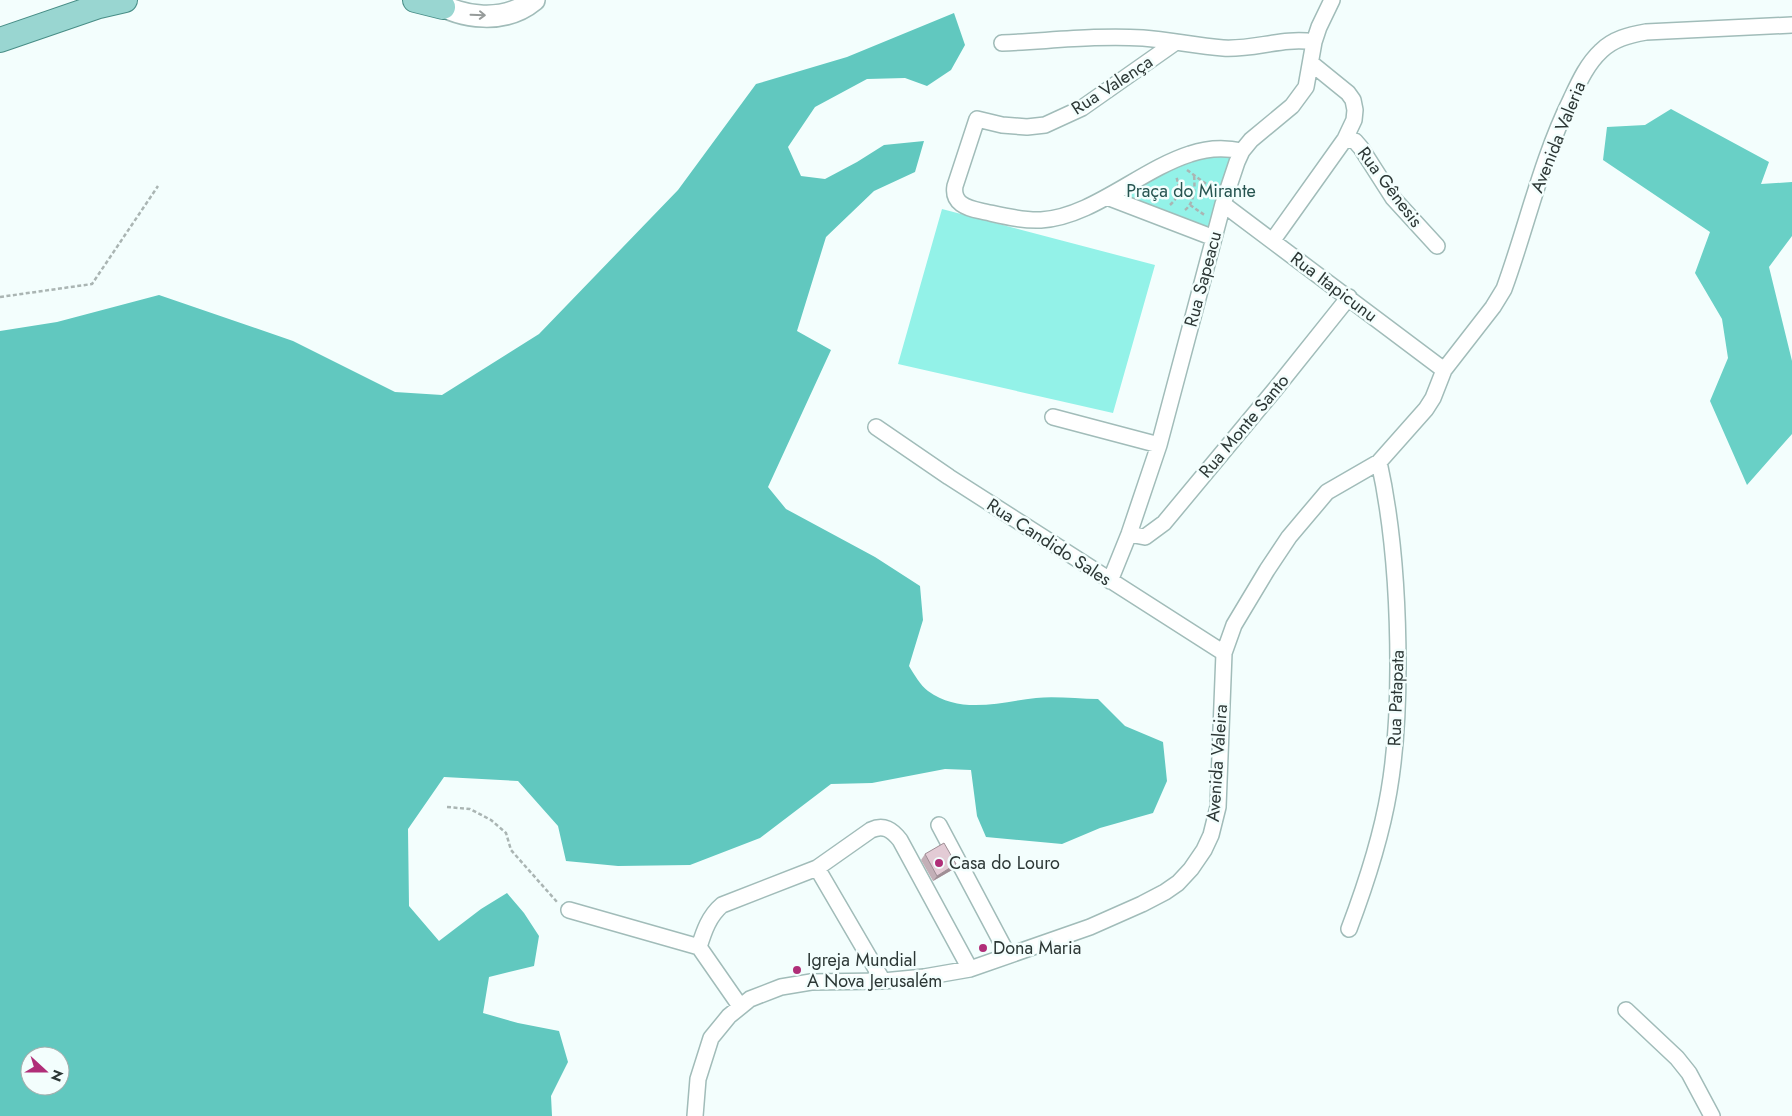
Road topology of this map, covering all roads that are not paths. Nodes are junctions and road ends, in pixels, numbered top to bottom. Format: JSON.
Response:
{"nodes":[{"id":1,"x":126,"y":0,"type":"edge"},
{"id":2,"x":415,"y":0,"type":"edge"},
{"id":3,"x":534,"y":0,"type":"edge"},
{"id":4,"x":1332,"y":0,"type":"edge"},
{"id":5,"x":438,"y":4,"type":"edge"},
{"id":6,"x":1792,"y":25,"type":"edge"},
{"id":7,"x":0,"y":40,"type":"edge"},
{"id":8,"x":1176,"y":42,"type":"junction"},
{"id":9,"x":1314,"y":42,"type":"junction"},
{"id":10,"x":1002,"y":44,"type":"dead end"},
{"id":11,"x":1310,"y":63,"type":"junction"},
{"id":12,"x":1345,"y":139,"type":"junction"},
{"id":13,"x":1242,"y":151,"type":"junction"},
{"id":14,"x":1107,"y":197,"type":"junction"},
{"id":15,"x":1224,"y":202,"type":"junction"},
{"id":16,"x":1214,"y":238,"type":"junction"},
{"id":17,"x":1273,"y":240,"type":"junction"},
{"id":18,"x":1437,"y":246,"type":"dead end"},
{"id":19,"x":1349,"y":297,"type":"junction"},
{"id":20,"x":1444,"y":370,"type":"junction"},
{"id":21,"x":1053,"y":417,"type":"dead end"},
{"id":22,"x":876,"y":428,"type":"dead end"},
{"id":23,"x":1159,"y":445,"type":"junction"},
{"id":24,"x":1379,"y":462,"type":"junction"},
{"id":25,"x":1129,"y":534,"type":"junction"},
{"id":26,"x":1110,"y":581,"type":"junction"},
{"id":27,"x":1224,"y":653,"type":"junction"},
{"id":28,"x":939,"y":825,"type":"dead end"},
{"id":29,"x":817,"y":868,"type":"junction"},
{"id":30,"x":569,"y":910,"type":"road end"},
{"id":31,"x":1349,"y":929,"type":"dead end"},
{"id":32,"x":699,"y":947,"type":"junction"},
{"id":33,"x":1008,"y":956,"type":"junction"},
{"id":34,"x":970,"y":969,"type":"junction"},
{"id":35,"x":883,"y":981,"type":"junction"},
{"id":36,"x":740,"y":1006,"type":"junction"},
{"id":37,"x":1626,"y":1010,"type":"dead end"},
{"id":38,"x":695,"y":1116,"type":"edge"},
{"id":39,"x":1712,"y":1116,"type":"edge"}],
"edges":[{"from":1,"to":7,"type":"main road"},
{"from":2,"to":5,"type":"main road"},
{"from":5,"to":3,"type":"main road","one_way":true},
{"from":4,"to":9,"type":"street","name":"Rua Sapeacu"},
{"from":6,"to":20,"type":"street","name":"Avenida Valeria"},
{"from":8,"to":9,"type":"street","name":"Rua Valença"},
{"from":8,"to":10,"type":"street","name":"Rua Valença"},
{"from":8,"to":14,"type":"street","name":"Rua Valença"},
{"from":9,"to":11,"type":"street","name":"Rua Sapeacu"},
{"from":11,"to":12,"type":"street","name":"Rua Gênesis"},
{"from":11,"to":13,"type":"street","name":"Rua Sapeacu"},
{"from":12,"to":17,"type":"street"},
{"from":12,"to":18,"type":"street","name":"Rua Gênesis"},
{"from":13,"to":14,"type":"street"},
{"from":13,"to":15,"type":"street","name":"Rua Sapeacu"},
{"from":14,"to":16,"type":"street"},
{"from":15,"to":16,"type":"street","name":"Rua Sapeacu"},
{"from":15,"to":17,"type":"street","name":"Rua Itapicunu"},
{"from":16,"to":23,"type":"street","name":"Rua Sapeacu"},
{"from":17,"to":19,"type":"street","name":"Rua Itapicunu"},
{"from":19,"to":20,"type":"street","name":"Rua Itapicunu"},
{"from":19,"to":25,"type":"street","name":"Rua Monte Santo"},
{"from":20,"to":24,"type":"street","name":"Avenida Valeira"},
{"from":21,"to":23,"type":"street"},
{"from":22,"to":26,"type":"street","name":"Rua Candido Sales"},
{"from":23,"to":25,"type":"street","name":"Rua Sapeacu"},
{"from":24,"to":27,"type":"street","name":"Avenida Valeira"},
{"from":24,"to":31,"type":"street","name":"Rua Patapata"},
{"from":25,"to":26,"type":"street","name":"Rua Sapeacu"},
{"from":26,"to":27,"type":"street","name":"Rua Candido Sales"},
{"from":27,"to":33,"type":"street","name":"Avenida Valeira"},
{"from":28,"to":33,"type":"street"},
{"from":29,"to":32,"type":"street"},
{"from":29,"to":34,"type":"street"},
{"from":29,"to":35,"type":"street"},
{"from":30,"to":32,"type":"street"},
{"from":32,"to":36,"type":"street"},
{"from":33,"to":34,"type":"street","name":"Avenida Valeira"},
{"from":34,"to":35,"type":"street","name":"Avenida Valeira"},
{"from":35,"to":36,"type":"street","name":"Avenida Valeira"},
{"from":36,"to":38,"type":"street","name":"Avenida Valeira"},
{"from":37,"to":39,"type":"street"}]}
